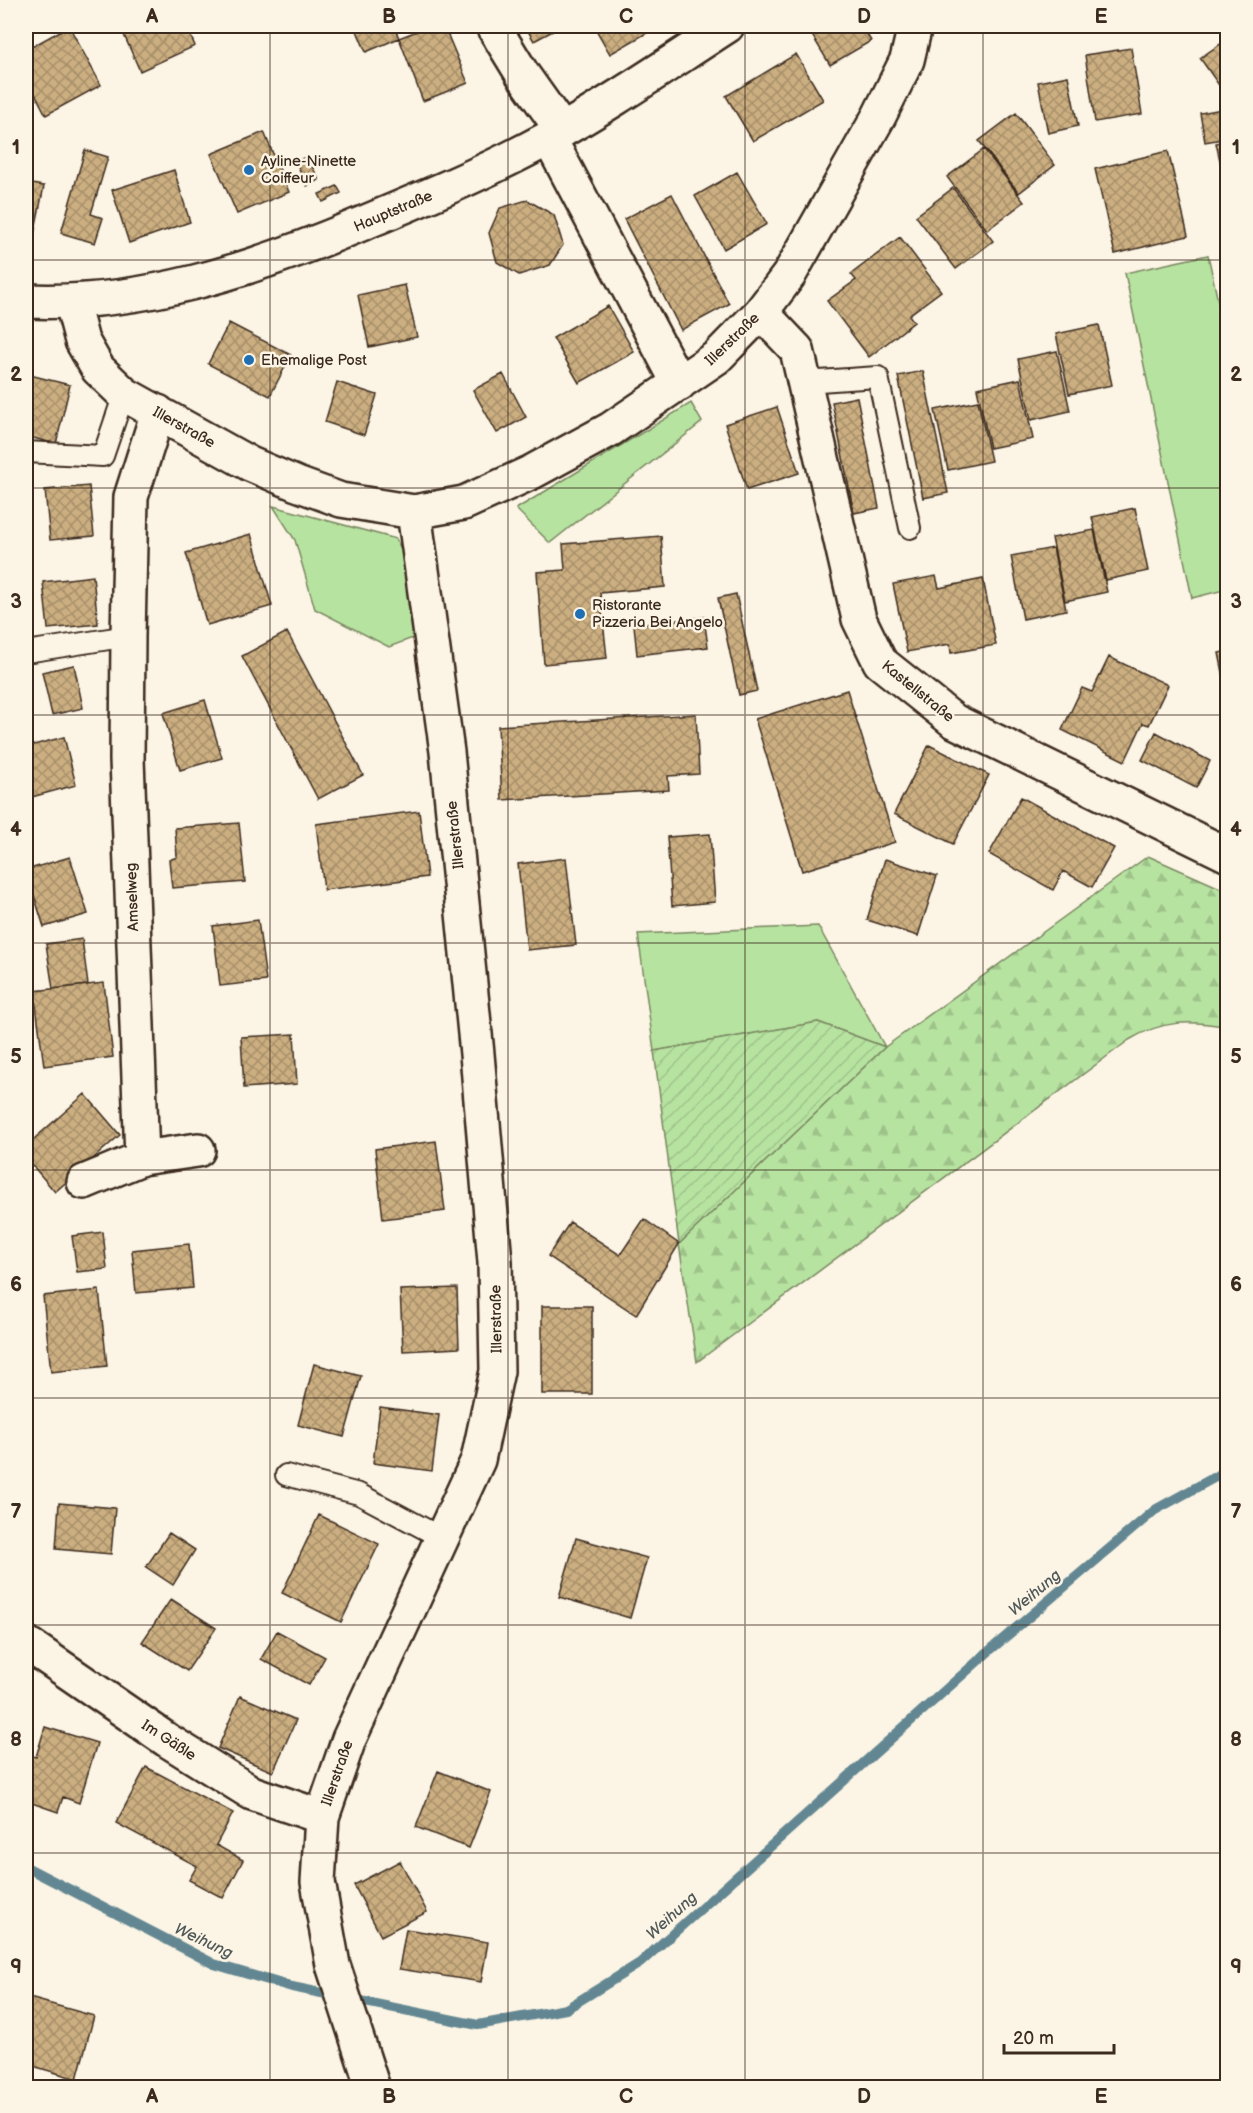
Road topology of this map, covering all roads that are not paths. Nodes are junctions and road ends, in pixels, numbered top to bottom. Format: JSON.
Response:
{"nodes":[{"id":1,"x":493,"y":26,"type":"edge"},
{"id":2,"x":727,"y":26,"type":"edge"},
{"id":3,"x":915,"y":26,"type":"edge"},
{"id":4,"x":556,"y":134,"type":"junction"},
{"id":5,"x":26,"y":302,"type":"edge"},
{"id":6,"x":72,"y":303,"type":"junction"},
{"id":7,"x":761,"y":312,"type":"junction"},
{"id":8,"x":804,"y":382,"type":"junction"},
{"id":9,"x":679,"y":384,"type":"junction"},
{"id":10,"x":124,"y":394,"type":"junction"},
{"id":11,"x":158,"y":412,"type":"junction"},
{"id":12,"x":26,"y":452,"type":"edge"},
{"id":13,"x":414,"y":512,"type":"junction"},
{"id":14,"x":910,"y":528,"type":"dead end"},
{"id":15,"x":128,"y":636,"type":"junction"},
{"id":16,"x":26,"y":652,"type":"edge"},
{"id":17,"x":1227,"y":855,"type":"edge"},
{"id":18,"x":198,"y":1150,"type":"dead end"},
{"id":19,"x":142,"y":1158,"type":"junction"},
{"id":20,"x":84,"y":1182,"type":"dead end"},
{"id":21,"x":286,"y":1475,"type":"dead end"},
{"id":22,"x":442,"y":1538,"type":"junction"},
{"id":23,"x":26,"y":1643,"type":"edge"},
{"id":24,"x":322,"y":1817,"type":"junction"},
{"id":25,"x":369,"y":2075,"type":"edge"}],
"edges":[{"from":1,"to":4,"type":"street"},
{"from":2,"to":4,"type":"street","name":"Hauptstraße"},
{"from":3,"to":7,"type":"street","name":"Illerstraße"},
{"from":4,"to":6,"type":"street","name":"Hauptstraße"},
{"from":4,"to":9,"type":"street"},
{"from":5,"to":6,"type":"street","name":"Hauptstraße"},
{"from":6,"to":10,"type":"street","name":"Illerstraße"},
{"from":7,"to":8,"type":"street","name":"Kastellstraße"},
{"from":7,"to":9,"type":"street","name":"Illerstraße"},
{"from":8,"to":14,"type":"lane"},
{"from":8,"to":17,"type":"street","name":"Kastellstraße"},
{"from":9,"to":13,"type":"street","name":"Illerstraße"},
{"from":10,"to":11,"type":"street","name":"Illerstraße"},
{"from":10,"to":12,"type":"lane"},
{"from":11,"to":13,"type":"street","name":"Illerstraße"},
{"from":11,"to":15,"type":"street","name":"Amselweg"},
{"from":13,"to":22,"type":"street","name":"Illerstraße"},
{"from":15,"to":16,"type":"lane"},
{"from":15,"to":19,"type":"street","name":"Amselweg"},
{"from":18,"to":19,"type":"street"},
{"from":19,"to":20,"type":"street"},
{"from":21,"to":22,"type":"lane"},
{"from":22,"to":24,"type":"street","name":"Illerstraße"},
{"from":23,"to":24,"type":"street","name":"Im Gäßle"},
{"from":24,"to":25,"type":"street","name":"Illerstraße"}]}
